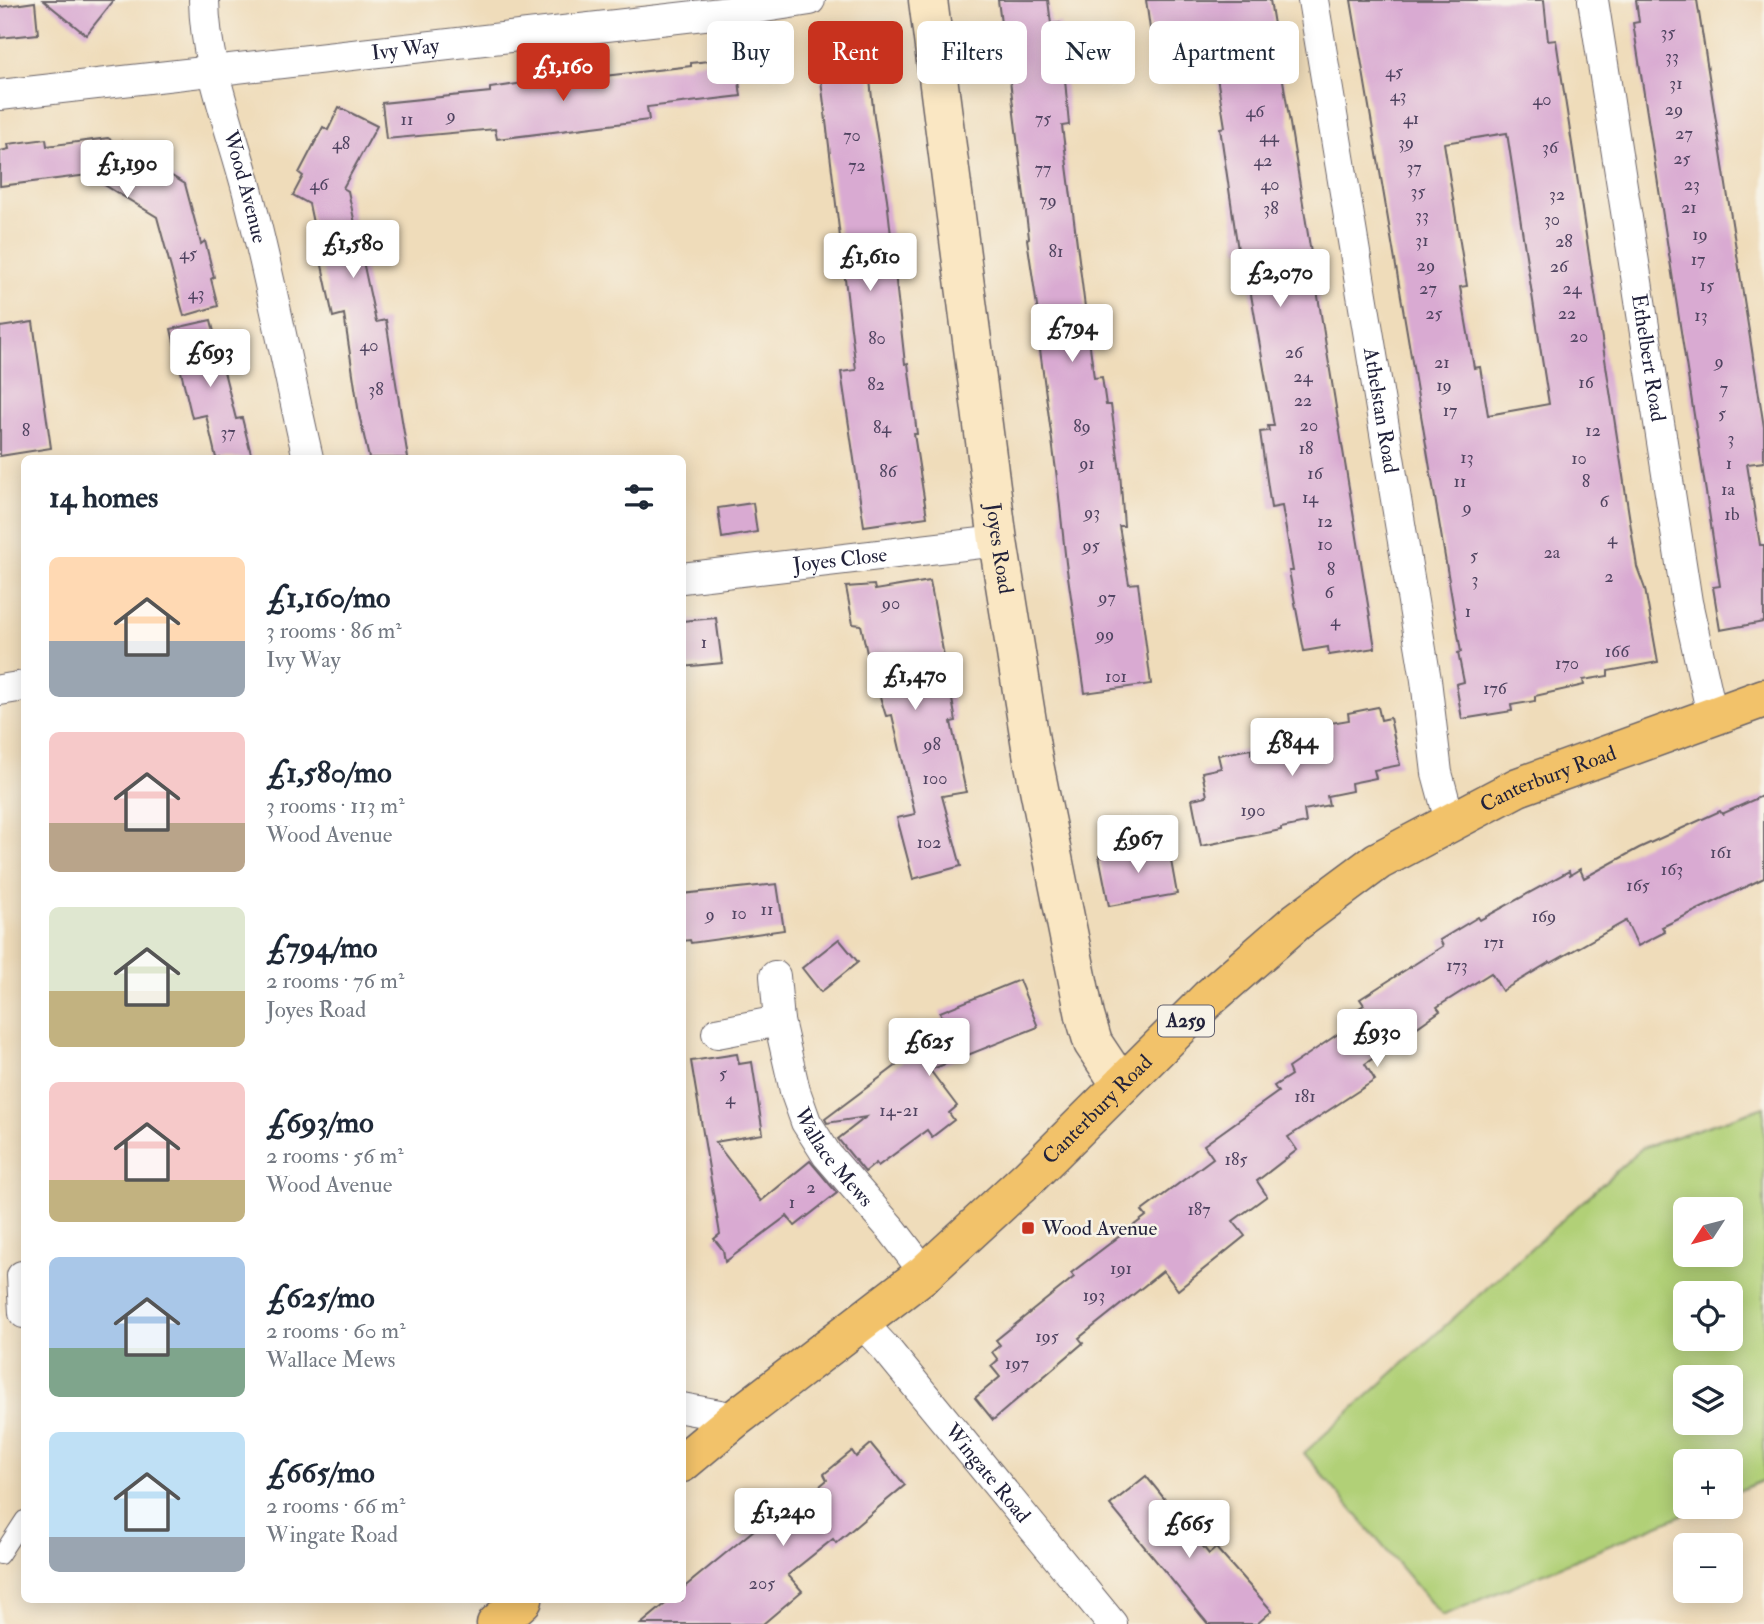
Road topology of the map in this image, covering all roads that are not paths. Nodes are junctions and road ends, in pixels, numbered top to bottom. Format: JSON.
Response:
{"nodes":[{"id":1,"x":204,"y":0,"type":"edge"},
{"id":2,"x":810,"y":0,"type":"edge"},
{"id":3,"x":928,"y":0,"type":"edge"},
{"id":4,"x":1313,"y":0,"type":"edge"},
{"id":5,"x":1593,"y":0,"type":"edge"},
{"id":6,"x":214,"y":71,"type":"junction"},
{"id":7,"x":0,"y":95,"type":"edge"},
{"id":8,"x":307,"y":455,"type":"edge"},
{"id":9,"x":998,"y":541,"type":"junction"},
{"id":10,"x":686,"y":578,"type":"edge"},
{"id":11,"x":21,"y":686,"type":"edge"},
{"id":12,"x":0,"y":690,"type":"edge"},
{"id":13,"x":1764,"y":698,"type":"edge"},
{"id":14,"x":1712,"y":715,"type":"junction"},
{"id":15,"x":1450,"y":821,"type":"junction"},
{"id":16,"x":775,"y":976,"type":"dead end"},
{"id":17,"x":779,"y":1021,"type":"junction"},
{"id":18,"x":717,"y":1033,"type":"dead end"},
{"id":19,"x":1121,"y":1085,"type":"junction"},
{"id":20,"x":925,"y":1273,"type":"junction"},
{"id":21,"x":16,"y":1277,"type":"edge"},
{"id":22,"x":21,"y":1300,"type":"edge"},
{"id":23,"x":862,"y":1323,"type":"junction"},
{"id":24,"x":686,"y":1409,"type":"edge"},
{"id":25,"x":736,"y":1419,"type":"junction"},
{"id":26,"x":686,"y":1460,"type":"edge"},
{"id":27,"x":21,"y":1524,"type":"edge"},
{"id":28,"x":0,"y":1556,"type":"edge"},
{"id":29,"x":520,"y":1603,"type":"edge"},
{"id":30,"x":496,"y":1624,"type":"edge"},
{"id":31,"x":1112,"y":1624,"type":"edge"}],
"edges":[{"from":1,"to":6,"type":"street","name":"Wood Avenue"},
{"from":2,"to":6,"type":"street","name":"Ivy Way"},
{"from":3,"to":9,"type":"street","name":"Joyes Road"},
{"from":4,"to":15,"type":"street","name":"Athelstan Road"},
{"from":5,"to":14,"type":"street","name":"Ethelbert Road"},
{"from":6,"to":7,"type":"street","name":"Ivy Way"},
{"from":6,"to":8,"type":"street","name":"Wood Avenue"},
{"from":9,"to":10,"type":"street","name":"Joyes Close"},
{"from":9,"to":19,"type":"street","name":"Joyes Road"},
{"from":11,"to":12,"type":"street"},
{"from":13,"to":14,"type":"highway","name":"Canterbury Road","number":"A259"},
{"from":14,"to":15,"type":"highway","name":"Canterbury Road","number":"A259"},
{"from":15,"to":19,"type":"highway","name":"Canterbury Road","number":"A259"},
{"from":16,"to":17,"type":"street","name":"Wallace Mews"},
{"from":17,"to":18,"type":"street"},
{"from":17,"to":20,"type":"street","name":"Wallace Mews"},
{"from":19,"to":20,"type":"highway","name":"Canterbury Road","number":"A259"},
{"from":20,"to":23,"type":"highway","name":"Canterbury Road","number":"A259"},
{"from":21,"to":22,"type":"street"},
{"from":23,"to":25,"type":"highway","name":"Canterbury Road","number":"A259"},
{"from":23,"to":31,"type":"street","name":"Wingate Road"},
{"from":24,"to":25,"type":"street"},
{"from":25,"to":26,"type":"highway","name":"Canterbury Road","number":"A259"},
{"from":27,"to":28,"type":"lane"},
{"from":29,"to":30,"type":"highway"}]}
